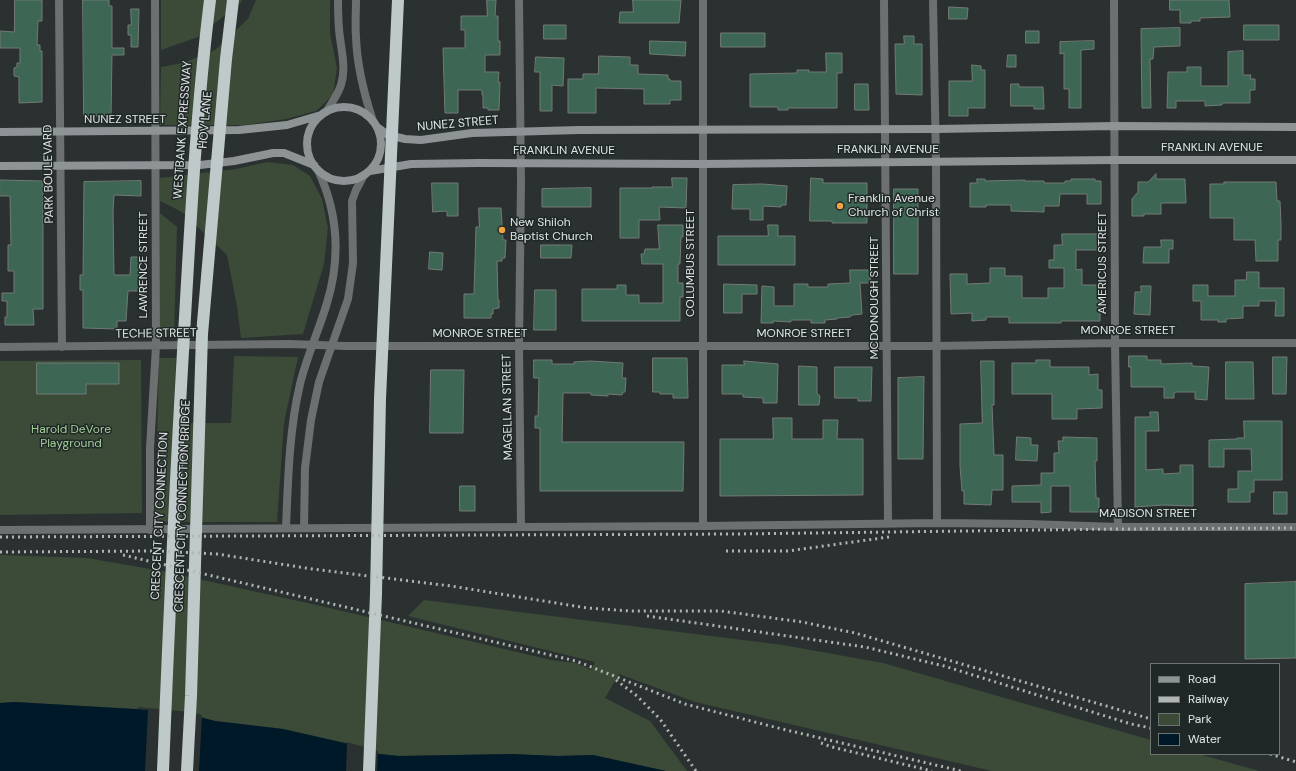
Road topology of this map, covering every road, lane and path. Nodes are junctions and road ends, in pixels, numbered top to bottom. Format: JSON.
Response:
{"nodes":[{"id":1,"x":59,"y":0,"type":"edge"},
{"id":2,"x":155,"y":0,"type":"edge"},
{"id":3,"x":210,"y":0,"type":"edge"},
{"id":4,"x":233,"y":0,"type":"edge"},
{"id":5,"x":338,"y":0,"type":"edge"},
{"id":6,"x":356,"y":0,"type":"edge"},
{"id":7,"x":398,"y":0,"type":"edge"},
{"id":8,"x":519,"y":0,"type":"edge"},
{"id":9,"x":703,"y":0,"type":"edge"},
{"id":10,"x":884,"y":0,"type":"edge"},
{"id":11,"x":933,"y":0,"type":"edge"},
{"id":12,"x":1114,"y":0,"type":"edge"},
{"id":13,"x":324,"y":114,"type":"junction"},
{"id":14,"x":375,"y":124,"type":"junction"},
{"id":15,"x":1115,"y":126,"type":"junction"},
{"id":16,"x":1296,"y":127,"type":"edge"},
{"id":17,"x":885,"y":128,"type":"junction"},
{"id":18,"x":702,"y":129,"type":"junction"},
{"id":19,"x":936,"y":129,"type":"junction"},
{"id":20,"x":520,"y":131,"type":"junction"},
{"id":21,"x":0,"y":132,"type":"edge"},
{"id":22,"x":61,"y":132,"type":"junction"},
{"id":23,"x":155,"y":132,"type":"junction"},
{"id":24,"x":1115,"y":160,"type":"junction"},
{"id":25,"x":1296,"y":160,"type":"edge"},
{"id":26,"x":886,"y":162,"type":"junction"},
{"id":27,"x":936,"y":162,"type":"junction"},
{"id":28,"x":520,"y":163,"type":"junction"},
{"id":29,"x":702,"y":164,"type":"junction"},
{"id":30,"x":156,"y":165,"type":"junction"},
{"id":31,"x":0,"y":166,"type":"edge"},
{"id":32,"x":62,"y":166,"type":"junction"},
{"id":33,"x":316,"y":168,"type":"junction"},
{"id":34,"x":367,"y":173,"type":"junction"},
{"id":35,"x":210,"y":243,"type":"joint"},
{"id":36,"x":188,"y":262,"type":"joint"},
{"id":37,"x":1115,"y":343,"type":"junction"},
{"id":38,"x":1296,"y":343,"type":"edge"},
{"id":39,"x":312,"y":345,"type":"junction"},
{"id":40,"x":703,"y":345,"type":"junction"},
{"id":41,"x":156,"y":346,"type":"junction"},
{"id":42,"x":332,"y":346,"type":"junction"},
{"id":43,"x":519,"y":346,"type":"junction"},
{"id":44,"x":887,"y":346,"type":"junction"},
{"id":45,"x":936,"y":346,"type":"junction"},
{"id":46,"x":0,"y":347,"type":"edge"},
{"id":47,"x":62,"y":347,"type":"junction"},
{"id":48,"x":937,"y":523,"type":"junction"},
{"id":49,"x":888,"y":524,"type":"junction"},
{"id":50,"x":703,"y":526,"type":"junction"},
{"id":51,"x":521,"y":527,"type":"junction"},
{"id":52,"x":1118,"y":527,"type":"junction"},
{"id":53,"x":1296,"y":527,"type":"edge"},
{"id":54,"x":286,"y":528,"type":"junction"},
{"id":55,"x":304,"y":528,"type":"junction"},
{"id":56,"x":0,"y":530,"type":"edge"},
{"id":57,"x":150,"y":530,"type":"junction"},
{"id":58,"x":162,"y":771,"type":"edge"},
{"id":59,"x":187,"y":771,"type":"edge"},
{"id":60,"x":369,"y":771,"type":"edge"}],
"edges":[{"from":1,"to":22,"type":"street","name":"PARK BOULEVARD"},
{"from":2,"to":23,"type":"street","name":"LAWRENCE STREET"},
{"from":3,"to":36,"type":"highway","name":"WESTBANK EXPRESSWAY"},
{"from":4,"to":35,"type":"highway","name":"HOV LANE"},
{"from":5,"to":13,"type":"street"},
{"from":6,"to":14,"type":"street"},
{"from":7,"to":60,"type":"highway"},
{"from":8,"to":20,"type":"street","name":"MAGELLAN STREET"},
{"from":9,"to":18,"type":"street","name":"COLUMBUS STREET"},
{"from":10,"to":17,"type":"street","name":"MCDONOUGH STREET"},
{"from":11,"to":19,"type":"street"},
{"from":12,"to":15,"type":"street","name":"AMERICUS STREET"},
{"from":13,"to":14,"type":"main road"},
{"from":13,"to":23,"type":"main road","name":"NUNEZ STREET"},
{"from":13,"to":33,"type":"main road"},
{"from":14,"to":20,"type":"main road","name":"NUNEZ STREET"},
{"from":14,"to":34,"type":"main road"},
{"from":15,"to":16,"type":"main road","name":"FRANKLIN AVENUE"},
{"from":15,"to":19,"type":"main road","name":"FRANKLIN AVENUE"},
{"from":15,"to":24,"type":"street","name":"AMERICUS STREET"},
{"from":17,"to":18,"type":"main road","name":"FRANKLIN AVENUE"},
{"from":17,"to":19,"type":"main road","name":"FRANKLIN AVENUE"},
{"from":17,"to":26,"type":"street","name":"MCDONOUGH STREET"},
{"from":18,"to":20,"type":"main road","name":"FRANKLIN AVENUE"},
{"from":18,"to":29,"type":"street","name":"COLUMBUS STREET"},
{"from":19,"to":27,"type":"street"},
{"from":20,"to":28,"type":"street","name":"MAGELLAN STREET"},
{"from":21,"to":22,"type":"main road","name":"NUNEZ STREET"},
{"from":22,"to":23,"type":"main road","name":"NUNEZ STREET"},
{"from":22,"to":32,"type":"street","name":"PARK BOULEVARD"},
{"from":23,"to":30,"type":"street","name":"LAWRENCE STREET"},
{"from":24,"to":25,"type":"main road","name":"FRANKLIN AVENUE"},
{"from":24,"to":27,"type":"main road","name":"FRANKLIN AVENUE"},
{"from":24,"to":37,"type":"street","name":"AMERICUS STREET"},
{"from":26,"to":27,"type":"main road","name":"FRANKLIN AVENUE"},
{"from":26,"to":29,"type":"main road","name":"FRANKLIN AVENUE"},
{"from":26,"to":44,"type":"street","name":"MCDONOUGH STREET"},
{"from":27,"to":45,"type":"street"},
{"from":28,"to":29,"type":"main road","name":"FRANKLIN AVENUE"},
{"from":28,"to":34,"type":"main road","name":"FRANKLIN AVENUE"},
{"from":28,"to":43,"type":"street","name":"MAGELLAN STREET"},
{"from":29,"to":40,"type":"street","name":"COLUMBUS STREET"},
{"from":30,"to":32,"type":"main road"},
{"from":30,"to":33,"type":"main road"},
{"from":30,"to":41,"type":"street","name":"LAWRENCE STREET"},
{"from":31,"to":32,"type":"main road"},
{"from":32,"to":47,"type":"street","name":"PARK BOULEVARD"},
{"from":33,"to":34,"type":"main road"},
{"from":33,"to":39,"type":"street"},
{"from":34,"to":42,"type":"street"},
{"from":35,"to":59,"type":"highway","name":"CRESCENT CITY CONNECTION BRIDGE"},
{"from":36,"to":58,"type":"highway","name":"CRESCENT CITY CONNECTION"},
{"from":37,"to":38,"type":"street","name":"MONROE STREET"},
{"from":37,"to":45,"type":"street","name":"MONROE STREET"},
{"from":37,"to":52,"type":"street","name":"AMERICUS STREET"},
{"from":39,"to":41,"type":"street","name":"TECHE STREET"},
{"from":39,"to":42,"type":"street","name":"MONROE STREET"},
{"from":39,"to":54,"type":"street"},
{"from":40,"to":43,"type":"street","name":"MONROE STREET"},
{"from":40,"to":44,"type":"street","name":"MONROE STREET"},
{"from":40,"to":50,"type":"street","name":"COLUMBUS STREET"},
{"from":41,"to":47,"type":"street","name":"TECHE STREET"},
{"from":41,"to":57,"type":"street","name":"LAWRENCE STREET"},
{"from":42,"to":43,"type":"street","name":"MONROE STREET"},
{"from":42,"to":55,"type":"street"},
{"from":43,"to":51,"type":"street","name":"MAGELLAN STREET"},
{"from":44,"to":45,"type":"street","name":"MONROE STREET"},
{"from":44,"to":49,"type":"street","name":"MCDONOUGH STREET"},
{"from":45,"to":48,"type":"street"},
{"from":46,"to":47,"type":"street","name":"TECHE STREET"},
{"from":48,"to":49,"type":"street","name":"MADISON STREET"},
{"from":48,"to":52,"type":"street","name":"MADISON STREET"},
{"from":49,"to":50,"type":"street","name":"MADISON STREET"},
{"from":50,"to":51,"type":"street","name":"MADISON STREET"},
{"from":51,"to":55,"type":"street","name":"MADISON STREET"},
{"from":52,"to":53,"type":"street","name":"MADISON STREET"},
{"from":54,"to":55,"type":"street","name":"MADISON STREET"},
{"from":54,"to":57,"type":"street","name":"MADISON STREET"},
{"from":56,"to":57,"type":"street","name":"MADISON STREET"}]}
